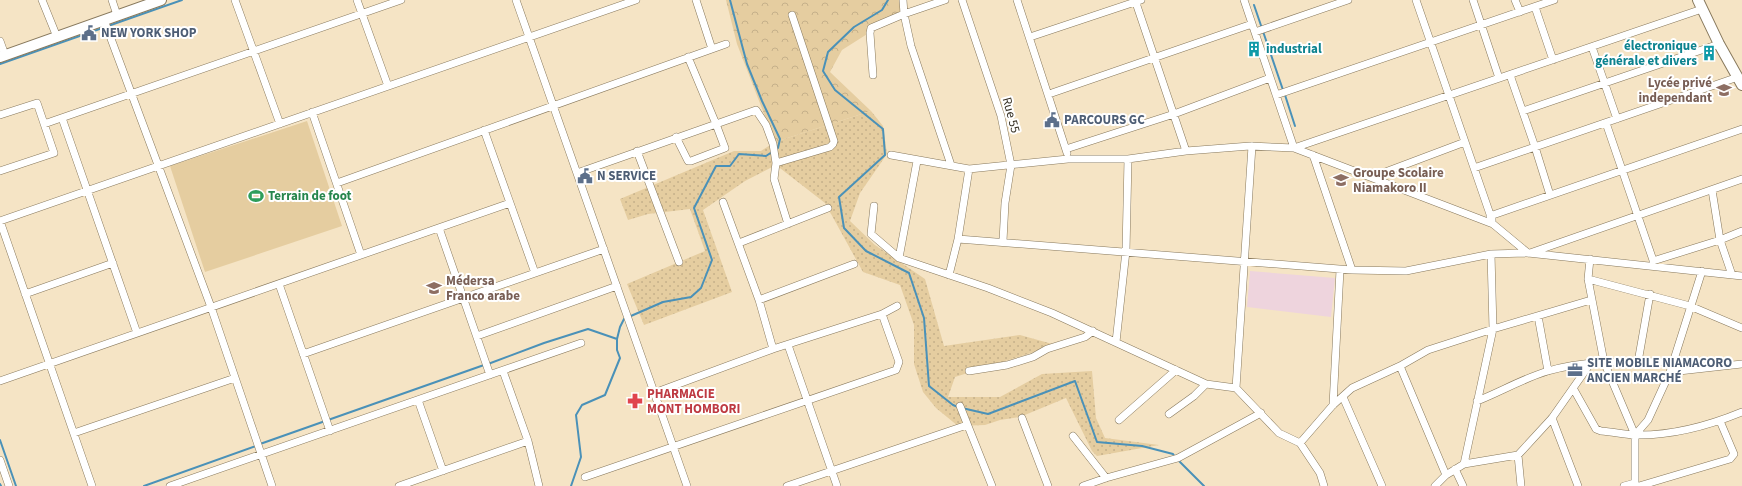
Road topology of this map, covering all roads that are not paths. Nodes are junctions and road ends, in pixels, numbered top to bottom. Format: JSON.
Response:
{"nodes":[{"id":1,"x":42,"y":0,"type":"edge"},
{"id":2,"x":112,"y":0,"type":"edge"},
{"id":3,"x":161,"y":0,"type":"edge"},
{"id":4,"x":235,"y":0,"type":"edge"},
{"id":5,"x":357,"y":0,"type":"edge"},
{"id":6,"x":401,"y":0,"type":"edge"},
{"id":7,"x":516,"y":0,"type":"edge"},
{"id":8,"x":636,"y":0,"type":"edge"},
{"id":9,"x":696,"y":0,"type":"edge"},
{"id":10,"x":904,"y":0,"type":"edge"},
{"id":11,"x":946,"y":0,"type":"edge"},
{"id":12,"x":962,"y":0,"type":"edge"},
{"id":13,"x":1017,"y":0,"type":"edge"},
{"id":14,"x":1244,"y":0,"type":"edge"},
{"id":15,"x":1348,"y":0,"type":"edge"},
{"id":16,"x":1416,"y":0,"type":"edge"},
{"id":17,"x":1473,"y":0,"type":"edge"},
{"id":18,"x":1515,"y":0,"type":"edge"},
{"id":19,"x":1554,"y":0,"type":"edge"},
{"id":20,"x":1137,"y":1,"type":"edge"},
{"id":21,"x":1700,"y":5,"type":"edge"},
{"id":22,"x":1535,"y":7,"type":"junction"},
{"id":23,"x":1520,"y":12,"type":"junction"},
{"id":24,"x":362,"y":14,"type":"junction"},
{"id":25,"x":904,"y":14,"type":"junction"},
{"id":26,"x":117,"y":15,"type":"junction"},
{"id":27,"x":792,"y":15,"type":"dead end"},
{"id":28,"x":104,"y":20,"type":"junction"},
{"id":29,"x":1252,"y":24,"type":"junction"},
{"id":30,"x":1482,"y":25,"type":"junction"},
{"id":31,"x":1255,"y":32,"type":"junction"},
{"id":32,"x":57,"y":37,"type":"junction"},
{"id":33,"x":529,"y":37,"type":"junction"},
{"id":34,"x":1030,"y":37,"type":"junction"},
{"id":35,"x":0,"y":41,"type":"edge"},
{"id":36,"x":1430,"y":42,"type":"junction"},
{"id":37,"x":726,"y":44,"type":"dead end"},
{"id":38,"x":1719,"y":44,"type":"junction"},
{"id":39,"x":1592,"y":47,"type":"junction"},
{"id":40,"x":712,"y":49,"type":"junction"},
{"id":41,"x":253,"y":51,"type":"junction"},
{"id":42,"x":2,"y":56,"type":"edge"},
{"id":43,"x":688,"y":57,"type":"junction"},
{"id":44,"x":1155,"y":58,"type":"junction"},
{"id":45,"x":1553,"y":60,"type":"junction"},
{"id":46,"x":1510,"y":74,"type":"junction"},
{"id":47,"x":873,"y":75,"type":"dead end"},
{"id":48,"x":1270,"y":78,"type":"junction"},
{"id":49,"x":1499,"y":78,"type":"junction"},
{"id":50,"x":1740,"y":81,"type":"edge"},
{"id":51,"x":1605,"y":83,"type":"junction"},
{"id":52,"x":388,"y":86,"type":"junction"},
{"id":53,"x":130,"y":94,"type":"junction"},
{"id":54,"x":1049,"y":94,"type":"junction"},
{"id":55,"x":1276,"y":95,"type":"junction"},
{"id":56,"x":1449,"y":96,"type":"junction"},
{"id":57,"x":553,"y":105,"type":"junction"},
{"id":58,"x":1523,"y":111,"type":"junction"},
{"id":59,"x":312,"y":112,"type":"junction"},
{"id":60,"x":1174,"y":114,"type":"junction"},
{"id":61,"x":0,"y":115,"type":"edge"},
{"id":62,"x":62,"y":118,"type":"junction"},
{"id":63,"x":1617,"y":119,"type":"junction"},
{"id":64,"x":1606,"y":123,"type":"junction"},
{"id":65,"x":44,"y":124,"type":"junction"},
{"id":66,"x":280,"y":124,"type":"junction"},
{"id":67,"x":716,"y":124,"type":"junction"},
{"id":68,"x":1742,"y":129,"type":"edge"},
{"id":69,"x":484,"y":130,"type":"junction"},
{"id":70,"x":676,"y":137,"type":"junction"},
{"id":71,"x":1465,"y":142,"type":"junction"},
{"id":72,"x":1252,"y":146,"type":"junction"},
{"id":73,"x":1535,"y":147,"type":"junction"},
{"id":74,"x":1294,"y":148,"type":"junction"},
{"id":75,"x":1066,"y":149,"type":"junction"},
{"id":76,"x":637,"y":151,"type":"junction"},
{"id":77,"x":1186,"y":151,"type":"junction"},
{"id":78,"x":1313,"y":155,"type":"junction"},
{"id":79,"x":891,"y":156,"type":"dead end"},
{"id":80,"x":1068,"y":159,"type":"junction"},
{"id":81,"x":1128,"y":159,"type":"junction"},
{"id":82,"x":917,"y":161,"type":"junction"},
{"id":83,"x":776,"y":163,"type":"junction"},
{"id":84,"x":951,"y":165,"type":"junction"},
{"id":85,"x":1011,"y":165,"type":"junction"},
{"id":86,"x":158,"y":166,"type":"junction"},
{"id":87,"x":1474,"y":168,"type":"junction"},
{"id":88,"x":969,"y":169,"type":"junction"},
{"id":89,"x":1622,"y":170,"type":"junction"},
{"id":90,"x":0,"y":171,"type":"edge"},
{"id":91,"x":577,"y":173,"type":"junction"},
{"id":92,"x":1372,"y":177,"type":"junction"},
{"id":93,"x":1742,"y":179,"type":"edge"},
{"id":94,"x":337,"y":183,"type":"junction"},
{"id":95,"x":87,"y":190,"type":"junction"},
{"id":96,"x":1712,"y":190,"type":"junction"},
{"id":97,"x":1550,"y":195,"type":"junction"},
{"id":98,"x":723,"y":202,"type":"dead end"},
{"id":99,"x":510,"y":204,"type":"junction"},
{"id":100,"x":874,"y":206,"type":"dead end"},
{"id":101,"x":828,"y":208,"type":"dead end"},
{"id":102,"x":1638,"y":215,"type":"junction"},
{"id":103,"x":1490,"y":216,"type":"junction"},
{"id":104,"x":0,"y":221,"type":"edge"},
{"id":105,"x":788,"y":224,"type":"junction"},
{"id":106,"x":1493,"y":224,"type":"junction"},
{"id":107,"x":439,"y":228,"type":"junction"},
{"id":108,"x":1742,"y":231,"type":"edge"},
{"id":109,"x":958,"y":239,"type":"junction"},
{"id":110,"x":1720,"y":240,"type":"junction"},
{"id":111,"x":1002,"y":241,"type":"junction"},
{"id":112,"x":739,"y":243,"type":"junction"},
{"id":113,"x":604,"y":249,"type":"junction"},
{"id":114,"x":1126,"y":251,"type":"junction"},
{"id":115,"x":1528,"y":253,"type":"junction"},
{"id":116,"x":1491,"y":254,"type":"junction"},
{"id":117,"x":362,"y":255,"type":"junction"},
{"id":118,"x":899,"y":258,"type":"junction"},
{"id":119,"x":1590,"y":259,"type":"junction"},
{"id":120,"x":679,"y":262,"type":"dead end"},
{"id":121,"x":1245,"y":262,"type":"junction"},
{"id":122,"x":113,"y":263,"type":"junction"},
{"id":123,"x":1654,"y":263,"type":"junction"},
{"id":124,"x":854,"y":264,"type":"dead end"},
{"id":125,"x":1340,"y":270,"type":"junction"},
{"id":126,"x":1352,"y":270,"type":"junction"},
{"id":127,"x":1702,"y":272,"type":"junction"},
{"id":128,"x":535,"y":273,"type":"junction"},
{"id":129,"x":948,"y":275,"type":"junction"},
{"id":130,"x":1732,"y":275,"type":"junction"},
{"id":131,"x":1742,"y":276,"type":"edge"},
{"id":132,"x":1588,"y":279,"type":"junction"},
{"id":133,"x":279,"y":284,"type":"junction"},
{"id":134,"x":617,"y":286,"type":"junction"},
{"id":135,"x":25,"y":294,"type":"junction"},
{"id":136,"x":1650,"y":294,"type":"junction"},
{"id":137,"x":463,"y":298,"type":"junction"},
{"id":138,"x":759,"y":300,"type":"junction"},
{"id":139,"x":1591,"y":300,"type":"junction"},
{"id":140,"x":897,"y":306,"type":"dead end"},
{"id":141,"x":1690,"y":306,"type":"junction"},
{"id":142,"x":211,"y":307,"type":"junction"},
{"id":143,"x":882,"y":314,"type":"junction"},
{"id":144,"x":1538,"y":316,"type":"junction"},
{"id":145,"x":1493,"y":329,"type":"junction"},
{"id":146,"x":1741,"y":330,"type":"edge"},
{"id":147,"x":1092,"y":331,"type":"junction"},
{"id":148,"x":137,"y":333,"type":"junction"},
{"id":149,"x":477,"y":336,"type":"junction"},
{"id":150,"x":1116,"y":342,"type":"junction"},
{"id":151,"x":581,"y":343,"type":"dead end"},
{"id":152,"x":788,"y":345,"type":"junction"},
{"id":153,"x":774,"y":349,"type":"junction"},
{"id":154,"x":303,"y":354,"type":"junction"},
{"id":155,"x":1604,"y":362,"type":"junction"},
{"id":156,"x":1638,"y":362,"type":"junction"},
{"id":157,"x":1673,"y":362,"type":"junction"},
{"id":158,"x":50,"y":363,"type":"junction"},
{"id":159,"x":1590,"y":364,"type":"junction"},
{"id":160,"x":1742,"y":364,"type":"edge"},
{"id":161,"x":1400,"y":366,"type":"junction"},
{"id":162,"x":1176,"y":370,"type":"junction"},
{"id":163,"x":502,"y":371,"type":"junction"},
{"id":164,"x":969,"y":371,"type":"dead end"},
{"id":165,"x":1548,"y":371,"type":"junction"},
{"id":166,"x":1670,"y":372,"type":"junction"},
{"id":167,"x":490,"y":375,"type":"junction"},
{"id":168,"x":235,"y":378,"type":"junction"},
{"id":169,"x":0,"y":381,"type":"edge"},
{"id":170,"x":1206,"y":384,"type":"junction"},
{"id":171,"x":1236,"y":388,"type":"junction"},
{"id":172,"x":1573,"y":388,"type":"junction"},
{"id":173,"x":654,"y":393,"type":"junction"},
{"id":174,"x":1343,"y":397,"type":"junction"},
{"id":175,"x":418,"y":400,"type":"junction"},
{"id":176,"x":807,"y":401,"type":"junction"},
{"id":177,"x":1477,"y":401,"type":"junction"},
{"id":178,"x":1333,"y":405,"type":"junction"},
{"id":179,"x":960,"y":406,"type":"dead end"},
{"id":180,"x":1742,"y":412,"type":"edge"},
{"id":181,"x":1261,"y":413,"type":"junction"},
{"id":182,"x":1169,"y":414,"type":"dead end"},
{"id":183,"x":1022,"y":418,"type":"dead end"},
{"id":184,"x":1552,"y":418,"type":"junction"},
{"id":185,"x":1119,"y":420,"type":"dead end"},
{"id":186,"x":1720,"y":421,"type":"junction"},
{"id":187,"x":967,"y":425,"type":"junction"},
{"id":188,"x":330,"y":430,"type":"junction"},
{"id":189,"x":74,"y":433,"type":"junction"},
{"id":190,"x":1635,"y":435,"type":"junction"},
{"id":191,"x":1072,"y":436,"type":"dead end"},
{"id":192,"x":528,"y":441,"type":"junction"},
{"id":193,"x":1300,"y":443,"type":"junction"},
{"id":194,"x":673,"y":447,"type":"junction"},
{"id":195,"x":262,"y":454,"type":"junction"},
{"id":196,"x":1518,"y":455,"type":"junction"},
{"id":197,"x":0,"y":461,"type":"edge"},
{"id":198,"x":1464,"y":464,"type":"junction"},
{"id":199,"x":1455,"y":469,"type":"junction"},
{"id":200,"x":442,"y":471,"type":"junction"},
{"id":201,"x":832,"y":471,"type":"junction"},
{"id":202,"x":1446,"y":475,"type":"junction"},
{"id":203,"x":585,"y":477,"type":"dead end"},
{"id":204,"x":1106,"y":478,"type":"junction"},
{"id":205,"x":190,"y":483,"type":"edge"},
{"id":206,"x":1636,"y":485,"type":"edge"},
{"id":207,"x":9,"y":486,"type":"edge"},
{"id":208,"x":92,"y":486,"type":"edge"},
{"id":209,"x":170,"y":486,"type":"edge"},
{"id":210,"x":272,"y":486,"type":"edge"},
{"id":211,"x":399,"y":486,"type":"edge"},
{"id":212,"x":539,"y":486,"type":"edge"},
{"id":213,"x":687,"y":486,"type":"edge"},
{"id":214,"x":787,"y":486,"type":"edge"},
{"id":215,"x":837,"y":486,"type":"edge"},
{"id":216,"x":992,"y":486,"type":"edge"},
{"id":217,"x":1048,"y":486,"type":"edge"},
{"id":218,"x":1083,"y":486,"type":"edge"},
{"id":219,"x":1324,"y":486,"type":"edge"},
{"id":220,"x":1382,"y":486,"type":"edge"},
{"id":221,"x":1435,"y":486,"type":"edge"},
{"id":222,"x":1463,"y":486,"type":"edge"},
{"id":223,"x":1521,"y":486,"type":"edge"},
{"id":224,"x":1578,"y":486,"type":"edge"},
{"id":225,"x":1624,"y":486,"type":"edge"}],
"edges":[{"from":1,"to":32,"type":"street"},
{"from":2,"to":26,"type":"street"},
{"from":3,"to":26,"type":"main road"},
{"from":4,"to":41,"type":"street"},
{"from":5,"to":24,"type":"street"},
{"from":6,"to":24,"type":"street"},
{"from":7,"to":33,"type":"street"},
{"from":8,"to":33,"type":"street"},
{"from":9,"to":40,"type":"street"},
{"from":10,"to":25,"type":"street"},
{"from":11,"to":25,"type":"street"},
{"from":12,"to":85,"type":"street","name":"Rue 55"},
{"from":13,"to":34,"type":"street"},
{"from":14,"to":29,"type":"street"},
{"from":15,"to":31,"type":"street"},
{"from":16,"to":36,"type":"street"},
{"from":17,"to":30,"type":"street"},
{"from":18,"to":23,"type":"street"},
{"from":19,"to":22,"type":"street"},
{"from":20,"to":34,"type":"street"},
{"from":20,"to":44,"type":"street"},
{"from":21,"to":38,"type":"main road"},
{"from":21,"to":39,"type":"street"},
{"from":22,"to":23,"type":"street"},
{"from":22,"to":45,"type":"street"},
{"from":23,"to":30,"type":"street"},
{"from":24,"to":41,"type":"street"},
{"from":24,"to":52,"type":"street"},
{"from":25,"to":47,"type":"street"},
{"from":25,"to":84,"type":"street"},
{"from":26,"to":28,"type":"main road"},
{"from":27,"to":83,"type":"street"},
{"from":28,"to":32,"type":"main road"},
{"from":28,"to":53,"type":"street"},
{"from":29,"to":31,"type":"street"},
{"from":29,"to":44,"type":"street"},
{"from":30,"to":36,"type":"street"},
{"from":30,"to":49,"type":"street"},
{"from":31,"to":48,"type":"street"},
{"from":32,"to":42,"type":"main road"},
{"from":33,"to":52,"type":"street"},
{"from":33,"to":57,"type":"street"},
{"from":34,"to":54,"type":"street"},
{"from":35,"to":42,"type":"street"},
{"from":36,"to":55,"type":"street"},
{"from":36,"to":56,"type":"street"},
{"from":37,"to":40,"type":"street"},
{"from":38,"to":50,"type":"main road"},
{"from":38,"to":51,"type":"street"},
{"from":39,"to":45,"type":"street"},
{"from":39,"to":51,"type":"street"},
{"from":40,"to":43,"type":"street"},
{"from":41,"to":53,"type":"street"},
{"from":41,"to":66,"type":"street"},
{"from":43,"to":57,"type":"street"},
{"from":43,"to":67,"type":"street"},
{"from":44,"to":54,"type":"street"},
{"from":44,"to":60,"type":"street"},
{"from":45,"to":46,"type":"street"},
{"from":46,"to":49,"type":"street"},
{"from":46,"to":58,"type":"street"},
{"from":48,"to":55,"type":"street"},
{"from":48,"to":60,"type":"street"},
{"from":49,"to":56,"type":"street"},
{"from":50,"to":63,"type":"street"},
{"from":51,"to":58,"type":"street"},
{"from":51,"to":63,"type":"street"},
{"from":52,"to":59,"type":"street"},
{"from":53,"to":62,"type":"street"},
{"from":53,"to":86,"type":"street"},
{"from":54,"to":75,"type":"street"},
{"from":55,"to":74,"type":"street"},
{"from":56,"to":71,"type":"street"},
{"from":56,"to":74,"type":"street"},
{"from":57,"to":69,"type":"street"},
{"from":57,"to":91,"type":"street"},
{"from":58,"to":73,"type":"street"},
{"from":59,"to":66,"type":"street"},
{"from":59,"to":94,"type":"street"},
{"from":60,"to":75,"type":"street"},
{"from":60,"to":77,"type":"street"},
{"from":61,"to":65,"type":"street"},
{"from":62,"to":65,"type":"street"},
{"from":62,"to":95,"type":"street"},
{"from":63,"to":64,"type":"street"},
{"from":64,"to":73,"type":"street"},
{"from":64,"to":89,"type":"street"},
{"from":65,"to":90,"type":"street"},
{"from":66,"to":86,"type":"street"},
{"from":67,"to":70,"type":"street"},
{"from":67,"to":70,"type":"street"},
{"from":67,"to":83,"type":"street"},
{"from":68,"to":89,"type":"street"},
{"from":69,"to":94,"type":"street"},
{"from":69,"to":99,"type":"street"},
{"from":70,"to":76,"type":"street"},
{"from":71,"to":87,"type":"street"},
{"from":71,"to":92,"type":"street"},
{"from":72,"to":74,"type":"street"},
{"from":72,"to":77,"type":"street"},
{"from":72,"to":121,"type":"street"},
{"from":73,"to":87,"type":"street"},
{"from":73,"to":97,"type":"street"},
{"from":74,"to":78,"type":"street"},
{"from":75,"to":80,"type":"street"},
{"from":76,"to":91,"type":"street"},
{"from":76,"to":120,"type":"street"},
{"from":77,"to":81,"type":"street"},
{"from":78,"to":92,"type":"street"},
{"from":78,"to":126,"type":"street"},
{"from":79,"to":82,"type":"street"},
{"from":80,"to":81,"type":"street"},
{"from":80,"to":85,"type":"street"},
{"from":81,"to":114,"type":"street"},
{"from":82,"to":84,"type":"street"},
{"from":82,"to":118,"type":"street"},
{"from":83,"to":105,"type":"street"},
{"from":84,"to":88,"type":"street"},
{"from":85,"to":88,"type":"street"},
{"from":85,"to":111,"type":"street","name":"Rue 55"},
{"from":86,"to":95,"type":"street"},
{"from":86,"to":142,"type":"street"},
{"from":87,"to":103,"type":"street"},
{"from":88,"to":109,"type":"street"},
{"from":89,"to":97,"type":"street"},
{"from":89,"to":102,"type":"street"},
{"from":91,"to":113,"type":"street"},
{"from":92,"to":106,"type":"street"},
{"from":93,"to":96,"type":"street"},
{"from":94,"to":117,"type":"street"},
{"from":95,"to":104,"type":"street"},
{"from":95,"to":122,"type":"street"},
{"from":96,"to":102,"type":"street"},
{"from":96,"to":110,"type":"street"},
{"from":97,"to":103,"type":"street"},
{"from":98,"to":112,"type":"street"},
{"from":99,"to":107,"type":"street"},
{"from":99,"to":128,"type":"street"},
{"from":100,"to":118,"type":"street"},
{"from":101,"to":105,"type":"street"},
{"from":102,"to":115,"type":"street"},
{"from":102,"to":123,"type":"street"},
{"from":103,"to":106,"type":"street"},
{"from":104,"to":135,"type":"street"},
{"from":105,"to":112,"type":"street"},
{"from":106,"to":115,"type":"street"},
{"from":107,"to":117,"type":"street"},
{"from":107,"to":137,"type":"street"},
{"from":108,"to":110,"type":"street"},
{"from":109,"to":111,"type":"street"},
{"from":109,"to":129,"type":"street"},
{"from":110,"to":123,"type":"street"},
{"from":110,"to":130,"type":"street"},
{"from":111,"to":114,"type":"street"},
{"from":112,"to":138,"type":"street"},
{"from":113,"to":128,"type":"street"},
{"from":113,"to":134,"type":"street"},
{"from":114,"to":121,"type":"street"},
{"from":114,"to":150,"type":"street"},
{"from":115,"to":116,"type":"street"},
{"from":115,"to":119,"type":"street"},
{"from":116,"to":126,"type":"street"},
{"from":116,"to":145,"type":"street"},
{"from":117,"to":133,"type":"street"},
{"from":118,"to":129,"type":"street"},
{"from":119,"to":123,"type":"street"},
{"from":119,"to":132,"type":"street"},
{"from":121,"to":125,"type":"street"},
{"from":121,"to":171,"type":"street"},
{"from":122,"to":135,"type":"street"},
{"from":122,"to":148,"type":"street"},
{"from":123,"to":127,"type":"street"},
{"from":124,"to":138,"type":"street"},
{"from":125,"to":126,"type":"street"},
{"from":125,"to":178,"type":"street"},
{"from":127,"to":130,"type":"street"},
{"from":127,"to":141,"type":"street"},
{"from":128,"to":137,"type":"street"},
{"from":129,"to":147,"type":"street"},
{"from":130,"to":131,"type":"street"},
{"from":132,"to":136,"type":"street"},
{"from":132,"to":139,"type":"street"},
{"from":133,"to":142,"type":"street"},
{"from":133,"to":154,"type":"street"},
{"from":134,"to":149,"type":"street"},
{"from":134,"to":173,"type":"street"},
{"from":135,"to":158,"type":"street"},
{"from":136,"to":141,"type":"street"},
{"from":136,"to":156,"type":"street"},
{"from":137,"to":149,"type":"street"},
{"from":137,"to":154,"type":"street"},
{"from":138,"to":153,"type":"street"},
{"from":139,"to":144,"type":"street"},
{"from":139,"to":155,"type":"street"},
{"from":140,"to":143,"type":"street"},
{"from":141,"to":146,"type":"street"},
{"from":141,"to":157,"type":"street"},
{"from":142,"to":148,"type":"street"},
{"from":142,"to":168,"type":"street"},
{"from":143,"to":152,"type":"street"},
{"from":143,"to":176,"type":"street"},
{"from":144,"to":145,"type":"street"},
{"from":144,"to":165,"type":"street"},
{"from":145,"to":161,"type":"street"},
{"from":145,"to":177,"type":"street"},
{"from":147,"to":150,"type":"street"},
{"from":147,"to":164,"type":"street"},
{"from":148,"to":158,"type":"street"},
{"from":149,"to":167,"type":"street"},
{"from":150,"to":162,"type":"street"},
{"from":151,"to":163,"type":"street"},
{"from":152,"to":153,"type":"street"},
{"from":152,"to":176,"type":"street"},
{"from":153,"to":173,"type":"street"},
{"from":154,"to":188,"type":"street"},
{"from":155,"to":156,"type":"street"},
{"from":155,"to":159,"type":"street"},
{"from":155,"to":190,"type":"street"},
{"from":156,"to":157,"type":"street"},
{"from":157,"to":166,"type":"street"},
{"from":158,"to":169,"type":"street"},
{"from":158,"to":189,"type":"street"},
{"from":159,"to":165,"type":"street"},
{"from":159,"to":172,"type":"street"},
{"from":160,"to":166,"type":"street"},
{"from":161,"to":174,"type":"street"},
{"from":161,"to":202,"type":"street"},
{"from":162,"to":170,"type":"street"},
{"from":162,"to":185,"type":"street"},
{"from":163,"to":167,"type":"street"},
{"from":163,"to":192,"type":"street"},
{"from":165,"to":177,"type":"street"},
{"from":166,"to":190,"type":"street"},
{"from":167,"to":175,"type":"street"},
{"from":168,"to":189,"type":"street"},
{"from":168,"to":195,"type":"street"},
{"from":170,"to":171,"type":"street"},
{"from":170,"to":182,"type":"street"},
{"from":171,"to":181,"type":"street"},
{"from":172,"to":184,"type":"street"},
{"from":172,"to":190,"type":"street"},
{"from":173,"to":194,"type":"street"},
{"from":174,"to":178,"type":"street"},
{"from":174,"to":220,"type":"street"},
{"from":175,"to":188,"type":"street"},
{"from":175,"to":200,"type":"street"},
{"from":176,"to":194,"type":"street"},
{"from":176,"to":201,"type":"street"},
{"from":177,"to":198,"type":"street"},
{"from":178,"to":193,"type":"street"},
{"from":179,"to":187,"type":"street"},
{"from":180,"to":186,"type":"street"},
{"from":181,"to":193,"type":"street"},
{"from":181,"to":204,"type":"street"},
{"from":183,"to":217,"type":"street"},
{"from":184,"to":196,"type":"street"},
{"from":184,"to":224,"type":"street"},
{"from":186,"to":190,"type":"street"},
{"from":186,"to":206,"type":"street"},
{"from":187,"to":201,"type":"street"},
{"from":187,"to":216,"type":"street"},
{"from":188,"to":195,"type":"street"},
{"from":189,"to":208,"type":"street"},
{"from":190,"to":206,"type":"street"},
{"from":191,"to":204,"type":"street"},
{"from":192,"to":200,"type":"street"},
{"from":192,"to":212,"type":"street"},
{"from":193,"to":219,"type":"street"},
{"from":194,"to":203,"type":"street"},
{"from":194,"to":213,"type":"street"},
{"from":195,"to":205,"type":"street"},
{"from":195,"to":210,"type":"street"},
{"from":196,"to":198,"type":"street"},
{"from":196,"to":223,"type":"street"},
{"from":197,"to":207,"type":"street"},
{"from":198,"to":199,"type":"street"},
{"from":199,"to":202,"type":"street"},
{"from":199,"to":222,"type":"street"},
{"from":200,"to":211,"type":"street"},
{"from":201,"to":214,"type":"street"},
{"from":201,"to":215,"type":"street"},
{"from":202,"to":221,"type":"street"},
{"from":204,"to":218,"type":"street"},
{"from":205,"to":209,"type":"street"},
{"from":206,"to":225,"type":"street"}]}
